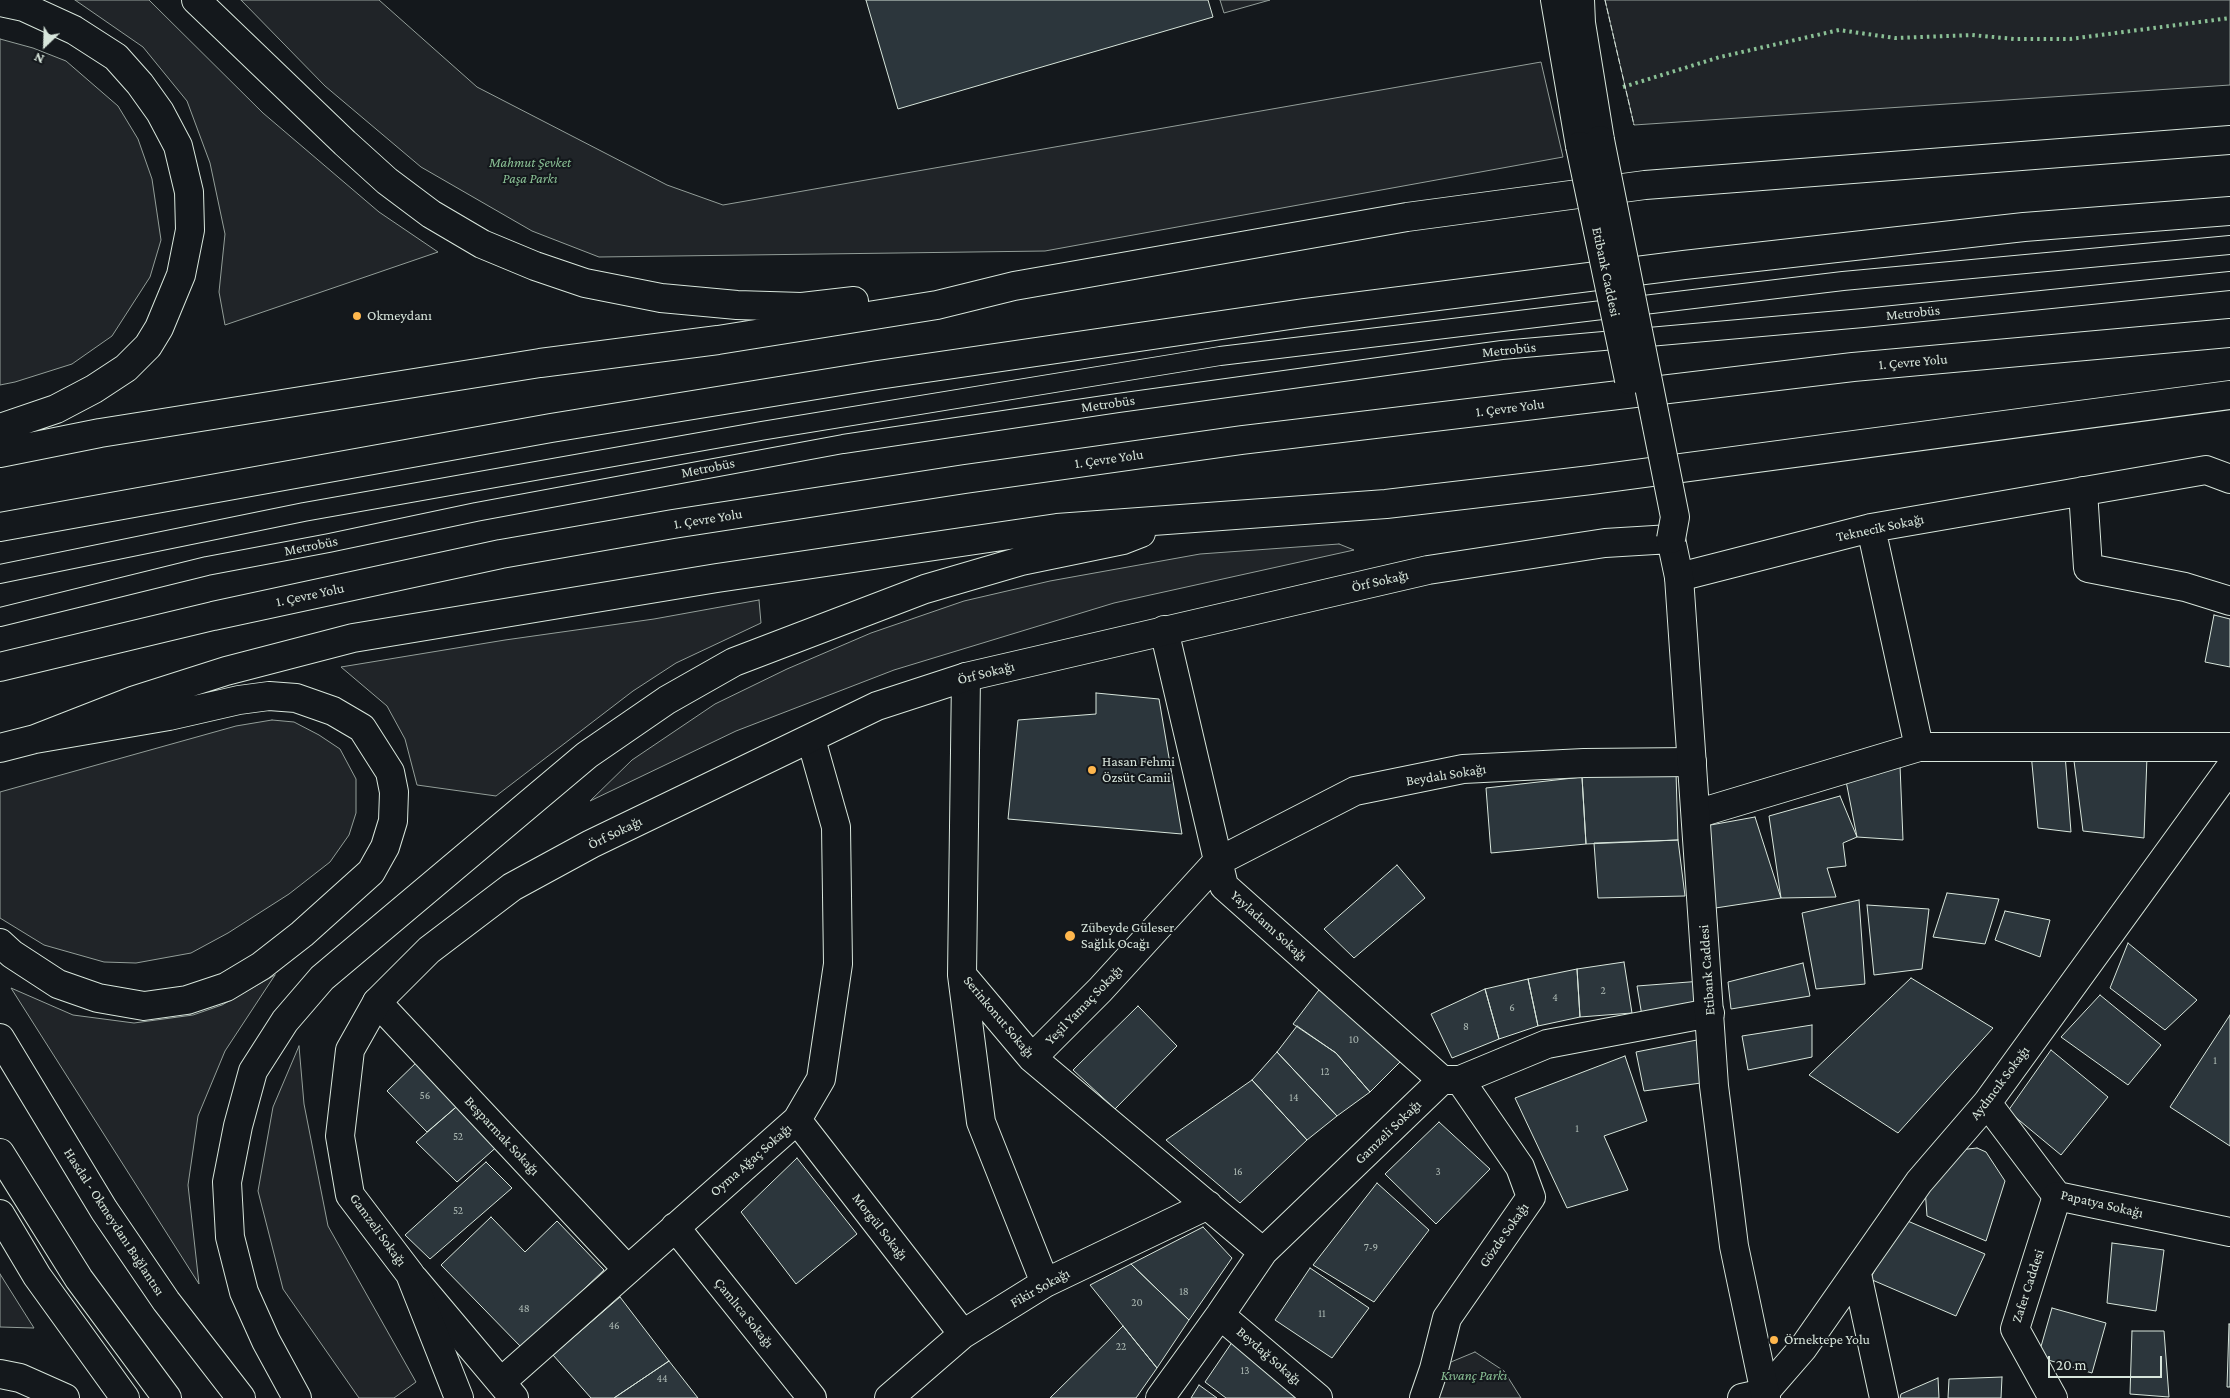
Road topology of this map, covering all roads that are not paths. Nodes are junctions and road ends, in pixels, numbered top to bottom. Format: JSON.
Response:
{"nodes":[{"id":1,"x":196,"y":0,"type":"edge"},
{"id":2,"x":1555,"y":0,"type":"edge"},
{"id":3,"x":1580,"y":0,"type":"edge"},
{"id":4,"x":0,"y":2,"type":"edge"},
{"id":5,"x":2230,"y":140,"type":"edge"},
{"id":6,"x":1590,"y":143,"type":"junction"},
{"id":7,"x":2230,"y":211,"type":"edge"},
{"id":8,"x":2230,"y":245,"type":"edge"},
{"id":9,"x":2230,"y":281,"type":"edge"},
{"id":10,"x":1014,"y":286,"type":"junction"},
{"id":11,"x":2230,"y":332,"type":"edge"},
{"id":12,"x":2230,"y":395,"type":"edge"},
{"id":13,"x":0,"y":428,"type":"edge"},
{"id":14,"x":0,"y":453,"type":"edge"},
{"id":15,"x":2222,"y":472,"type":"edge"},
{"id":16,"x":2083,"y":491,"type":"junction"},
{"id":17,"x":1175,"y":520,"type":"junction"},
{"id":18,"x":0,"y":527,"type":"edge"},
{"id":19,"x":1871,"y":528,"type":"junction"},
{"id":20,"x":1671,"y":539,"type":"junction"},
{"id":21,"x":0,"y":574,"type":"edge"},
{"id":22,"x":1679,"y":577,"type":"junction"},
{"id":23,"x":2230,"y":601,"type":"edge"},
{"id":24,"x":0,"y":617,"type":"edge"},
{"id":25,"x":1164,"y":630,"type":"junction"},
{"id":26,"x":2,"y":666,"type":"edge"},
{"id":27,"x":966,"y":677,"type":"junction"},
{"id":28,"x":35,"y":739,"type":"junction"},
{"id":29,"x":811,"y":739,"type":"junction"},
{"id":30,"x":1919,"y":747,"type":"junction"},
{"id":31,"x":2230,"y":747,"type":"edge"},
{"id":32,"x":0,"y":748,"type":"edge"},
{"id":33,"x":1692,"y":762,"type":"junction"},
{"id":34,"x":2230,"y":768,"type":"edge"},
{"id":35,"x":1696,"y":814,"type":"junction"},
{"id":36,"x":1217,"y":862,"type":"junction"},
{"id":37,"x":0,"y":942,"type":"edge"},
{"id":38,"x":962,"y":975,"type":"junction"},
{"id":39,"x":377,"y":1002,"type":"junction"},
{"id":40,"x":1710,"y":1013,"type":"junction"},
{"id":41,"x":0,"y":1038,"type":"edge"},
{"id":42,"x":1032,"y":1058,"type":"junction"},
{"id":43,"x":1451,"y":1080,"type":"junction"},
{"id":44,"x":1987,"y":1102,"type":"junction"},
{"id":45,"x":797,"y":1120,"type":"junction"},
{"id":46,"x":0,"y":1153,"type":"edge"},
{"id":47,"x":2057,"y":1196,"type":"junction"},
{"id":48,"x":1208,"y":1205,"type":"junction"},
{"id":49,"x":0,"y":1214,"type":"edge"},
{"id":50,"x":675,"y":1227,"type":"junction"},
{"id":51,"x":2230,"y":1232,"type":"edge"},
{"id":52,"x":1263,"y":1252,"type":"junction"},
{"id":53,"x":627,"y":1269,"type":"junction"},
{"id":54,"x":410,"y":1274,"type":"junction"},
{"id":55,"x":1857,"y":1274,"type":"junction"},
{"id":56,"x":1045,"y":1283,"type":"junction"},
{"id":57,"x":1220,"y":1315,"type":"junction"},
{"id":58,"x":963,"y":1334,"type":"junction"},
{"id":59,"x":0,"y":1374,"type":"edge"},
{"id":60,"x":508,"y":1390,"type":"edge"},
{"id":61,"x":1757,"y":1396,"type":"edge"},
{"id":62,"x":65,"y":1398,"type":"edge"},
{"id":63,"x":125,"y":1398,"type":"edge"},
{"id":64,"x":167,"y":1398,"type":"edge"},
{"id":65,"x":241,"y":1398,"type":"edge"},
{"id":66,"x":297,"y":1398,"type":"edge"},
{"id":67,"x":459,"y":1398,"type":"edge"},
{"id":68,"x":812,"y":1398,"type":"edge"},
{"id":69,"x":889,"y":1398,"type":"edge"},
{"id":70,"x":1160,"y":1398,"type":"edge"},
{"id":71,"x":1318,"y":1398,"type":"edge"},
{"id":72,"x":1424,"y":1398,"type":"edge"},
{"id":73,"x":1884,"y":1398,"type":"edge"},
{"id":74,"x":2053,"y":1398,"type":"edge"}],
"edges":[{"from":1,"to":10,"type":"main road"},
{"from":2,"to":6,"type":"main road","name":"Etibank Caddesi"},
{"from":3,"to":6,"type":"main road","name":"Etibank Caddesi"},
{"from":4,"to":13,"type":"main road"},
{"from":5,"to":10,"type":"main road"},
{"from":6,"to":20,"type":"main road","name":"Etibank Caddesi","bridge":true},
{"from":7,"to":18,"type":"main road"},
{"from":8,"to":21,"type":"lane","name":"Metrobüs"},
{"from":9,"to":24,"type":"lane","name":"Metrobüs"},
{"from":10,"to":14,"type":"main road"},
{"from":11,"to":26,"type":"main road","name":"1. Çevre Yolu"},
{"from":12,"to":17,"type":"main road"},
{"from":15,"to":16,"type":"main road","name":"Teknecik Sokağı"},
{"from":16,"to":19,"type":"main road","name":"Teknecik Sokağı"},
{"from":16,"to":23,"type":"main road"},
{"from":17,"to":28,"type":"main road"},
{"from":17,"to":66,"type":"main road"},
{"from":19,"to":22,"type":"main road","name":"Teknecik Sokağı"},
{"from":19,"to":30,"type":"main road"},
{"from":20,"to":22,"type":"main road","name":"Etibank Caddesi"},
{"from":20,"to":25,"type":"main road","name":"Örf Sokağı"},
{"from":22,"to":33,"type":"main road","name":"Etibank Caddesi"},
{"from":25,"to":27,"type":"main road","name":"Örf Sokağı"},
{"from":25,"to":36,"type":"main road","name":"Yayladamı Sokağı"},
{"from":27,"to":29,"type":"main road","name":"Örf Sokağı"},
{"from":27,"to":38,"type":"main road","name":"Serinkonut Sokağı"},
{"from":28,"to":32,"type":"main road"},
{"from":28,"to":37,"type":"main road"},
{"from":29,"to":39,"type":"main road","name":"Örf Sokağı"},
{"from":29,"to":45,"type":"main road","name":"Oyma Ağaç Sokağı"},
{"from":30,"to":31,"type":"main road"},
{"from":30,"to":35,"type":"main road"},
{"from":33,"to":35,"type":"main road","name":"Etibank Caddesi"},
{"from":33,"to":36,"type":"main road","name":"Beydalı Sokağı"},
{"from":34,"to":44,"type":"main road","name":"Aydıncık Sokağı"},
{"from":35,"to":40,"type":"main road","name":"Etibank Caddesi"},
{"from":36,"to":42,"type":"main road","name":"Yeşil Yamaç Sokağı"},
{"from":36,"to":43,"type":"main road","name":"Yayladamı Sokağı"},
{"from":38,"to":42,"type":"main road","name":"Serinkonut Sokağı"},
{"from":38,"to":56,"type":"main road"},
{"from":39,"to":53,"type":"main road","name":"Beşparmak Sokağı"},
{"from":39,"to":54,"type":"main road","name":"Gamzeli Sokağı"},
{"from":40,"to":43,"type":"main road","name":"Gamzeli Sokağı"},
{"from":40,"to":61,"type":"main road","name":"Etibank Caddesi"},
{"from":41,"to":65,"type":"main road","name":"Hasdal - Okmeydanı Bağlantısı"},
{"from":42,"to":48,"type":"main road","name":"Serinkonut Sokağı"},
{"from":43,"to":52,"type":"main road","name":"Gamzeli Sokağı"},
{"from":43,"to":72,"type":"main road","name":"Gözde Sokağı"},
{"from":44,"to":47,"type":"main road","name":"Papatya Sokağı"},
{"from":44,"to":55,"type":"main road","name":"Aydıncık Sokağı"},
{"from":45,"to":50,"type":"main road","name":"Oyma Ağaç Sokağı"},
{"from":45,"to":58,"type":"main road","name":"Morgül Sokağı"},
{"from":46,"to":64,"type":"main road"},
{"from":47,"to":51,"type":"main road","name":"Papatya Sokağı"},
{"from":47,"to":74,"type":"main road","name":"Zafer Caddesi"},
{"from":48,"to":52,"type":"main road","name":"Serinkonut Sokağı"},
{"from":48,"to":56,"type":"main road","name":"Fikir Sokağı"},
{"from":49,"to":63,"type":"main road"},
{"from":50,"to":53,"type":"main road","name":"Oyma Ağaç Sokağı"},
{"from":50,"to":68,"type":"main road","name":"Çamlıca Sokağı"},
{"from":52,"to":57,"type":"main road","name":"Gamzeli Sokağı"},
{"from":53,"to":60,"type":"main road","name":"Oyma Ağaç Sokağı"},
{"from":54,"to":60,"type":"main road","name":"Gamzeli Sokağı"},
{"from":54,"to":67,"type":"main road"},
{"from":55,"to":61,"type":"main road","name":"Aydıncık Sokağı"},
{"from":55,"to":73,"type":"main road"},
{"from":56,"to":58,"type":"main road","name":"Fikir Sokağı"},
{"from":57,"to":70,"type":"main road","name":"Gamzeli Sokağı"},
{"from":57,"to":71,"type":"main road","name":"Beydağ Sokağı"},
{"from":58,"to":69,"type":"main road","name":"Fikir Sokağı"},
{"from":59,"to":62,"type":"main road"}]}
